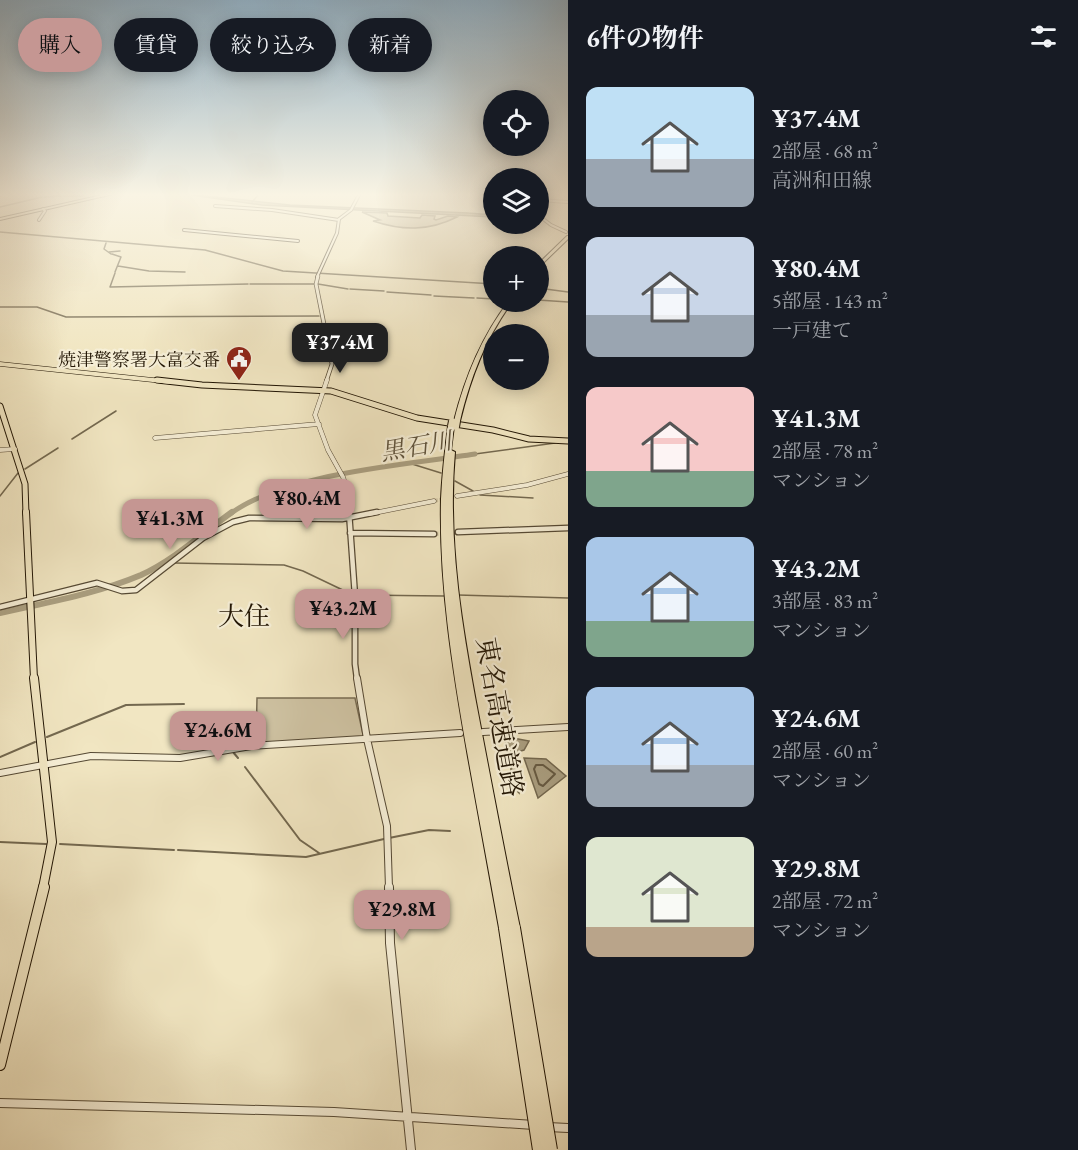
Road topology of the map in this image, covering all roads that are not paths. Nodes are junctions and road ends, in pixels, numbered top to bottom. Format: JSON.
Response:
{"nodes":[{"id":1,"x":331,"y":247,"type":"edge"},
{"id":2,"x":499,"y":312,"type":"edge"},
{"id":3,"x":503,"y":312,"type":"edge"},
{"id":4,"x":0,"y":364,"type":"edge"},
{"id":5,"x":324,"y":390,"type":"junction"},
{"id":6,"x":0,"y":406,"type":"edge"},
{"id":7,"x":455,"y":423,"type":"junction"},
{"id":8,"x":319,"y":424,"type":"junction"},
{"id":9,"x":155,"y":438,"type":"dead end"},
{"id":10,"x":568,"y":441,"type":"edge"},
{"id":11,"x":14,"y":448,"type":"junction"},
{"id":12,"x":0,"y":449,"type":"edge"},
{"id":13,"x":568,"y":474,"type":"edge"},
{"id":14,"x":457,"y":496,"type":"tunnel mouth"},
{"id":15,"x":434,"y":501,"type":"tunnel mouth"},
{"id":16,"x":349,"y":518,"type":"junction"},
{"id":17,"x":568,"y":528,"type":"edge"},
{"id":18,"x":458,"y":532,"type":"tunnel mouth"},
{"id":19,"x":350,"y":533,"type":"junction"},
{"id":20,"x":434,"y":534,"type":"tunnel mouth"},
{"id":21,"x":30,"y":604,"type":"junction"},
{"id":22,"x":0,"y":607,"type":"edge"},
{"id":23,"x":568,"y":727,"type":"edge"},
{"id":24,"x":483,"y":732,"type":"dead end"},
{"id":25,"x":460,"y":733,"type":"dead end"},
{"id":26,"x":367,"y":739,"type":"junction"},
{"id":27,"x":44,"y":764,"type":"junction"},
{"id":28,"x":0,"y":773,"type":"edge"},
{"id":29,"x":509,"y":928,"type":"junction"},
{"id":30,"x":0,"y":1065,"type":"edge"},
{"id":31,"x":0,"y":1103,"type":"edge"},
{"id":32,"x":408,"y":1115,"type":"junction"},
{"id":33,"x":568,"y":1128,"type":"edge"},
{"id":34,"x":411,"y":1150,"type":"edge"},
{"id":35,"x":539,"y":1150,"type":"edge"},
{"id":36,"x":550,"y":1150,"type":"edge"}],
"edges":[{"from":1,"to":5,"type":"street"},
{"from":2,"to":7,"type":"highway","name":"東名高速道路"},
{"from":3,"to":7,"type":"highway","name":"東名高速道路"},
{"from":4,"to":5,"type":"main road"},
{"from":5,"to":8,"type":"street"},
{"from":5,"to":10,"type":"main road"},
{"from":6,"to":11,"type":"main road"},
{"from":7,"to":29,"type":"highway","name":"東名高速道路"},
{"from":8,"to":9,"type":"street"},
{"from":8,"to":16,"type":"street"},
{"from":11,"to":12,"type":"street"},
{"from":11,"to":21,"type":"main road"},
{"from":13,"to":14,"type":"street"},
{"from":15,"to":16,"type":"street"},
{"from":16,"to":19,"type":"street"},
{"from":16,"to":21,"type":"street"},
{"from":17,"to":18,"type":"street"},
{"from":19,"to":20,"type":"street"},
{"from":19,"to":26,"type":"street"},
{"from":21,"to":22,"type":"street"},
{"from":21,"to":27,"type":"main road"},
{"from":23,"to":24,"type":"street"},
{"from":25,"to":26,"type":"street"},
{"from":26,"to":27,"type":"street"},
{"from":26,"to":32,"type":"street"},
{"from":27,"to":28,"type":"street"},
{"from":27,"to":30,"type":"main road"},
{"from":29,"to":35,"type":"highway","name":"東名高速道路","bridge":true},
{"from":29,"to":36,"type":"highway","name":"東名高速道路","bridge":true},
{"from":31,"to":32,"type":"street"},
{"from":32,"to":33,"type":"street"},
{"from":32,"to":34,"type":"street"}]}
